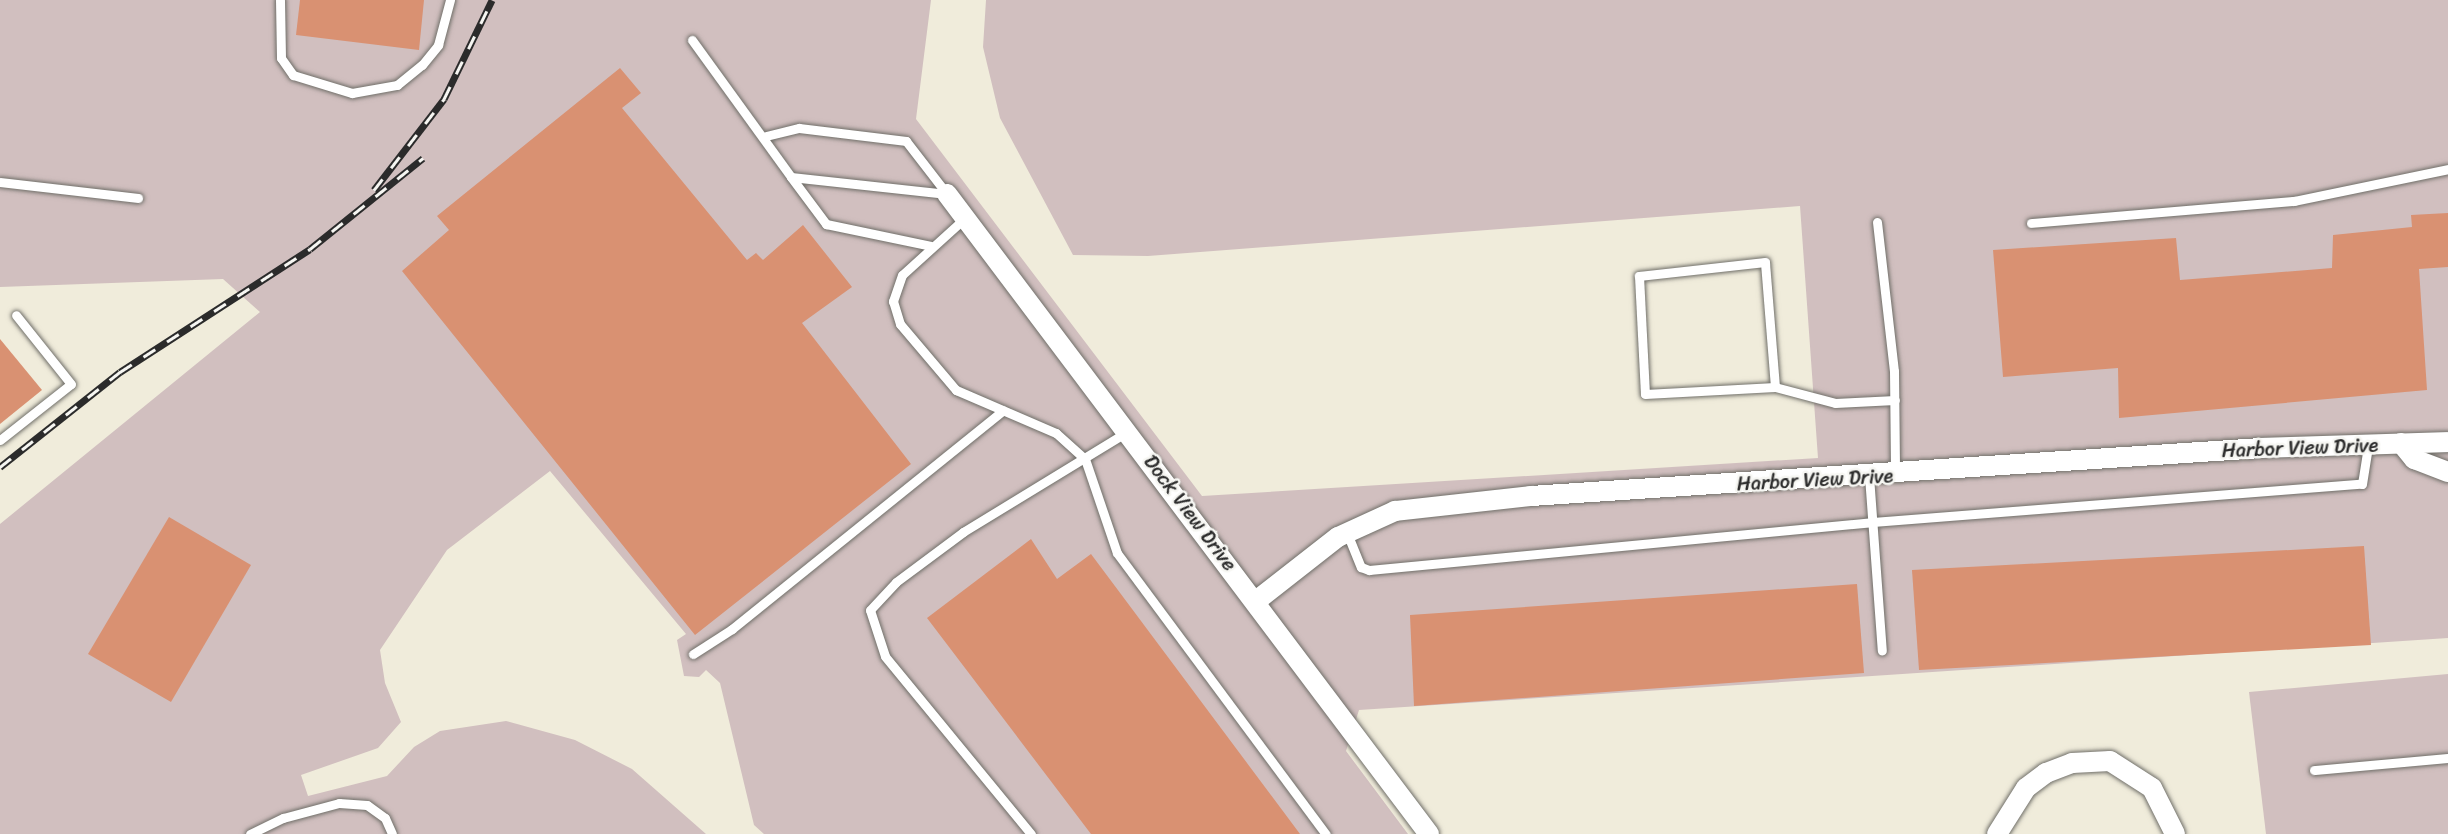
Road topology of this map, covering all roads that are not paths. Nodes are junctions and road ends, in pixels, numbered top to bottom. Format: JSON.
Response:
{"nodes":[{"id":1,"x":280,"y":0,"type":"edge"},
{"id":2,"x":450,"y":0,"type":"edge"},
{"id":3,"x":692,"y":40,"type":"dead end"},
{"id":4,"x":766,"y":136,"type":"junction"},
{"id":5,"x":2448,"y":169,"type":"edge"},
{"id":6,"x":791,"y":177,"type":"junction"},
{"id":7,"x":0,"y":182,"type":"edge"},
{"id":8,"x":947,"y":194,"type":"junction"},
{"id":9,"x":138,"y":198,"type":"dead end"},
{"id":10,"x":967,"y":217,"type":"junction"},
{"id":11,"x":1877,"y":222,"type":"dead end"},
{"id":12,"x":2031,"y":224,"type":"dead end"},
{"id":13,"x":932,"y":246,"type":"junction"},
{"id":14,"x":16,"y":315,"type":"dead end"},
{"id":15,"x":1775,"y":387,"type":"junction"},
{"id":16,"x":1895,"y":400,"type":"junction"},
{"id":17,"x":1003,"y":410,"type":"junction"},
{"id":18,"x":1129,"y":431,"type":"junction"},
{"id":19,"x":0,"y":440,"type":"edge"},
{"id":20,"x":2401,"y":442,"type":"junction"},
{"id":21,"x":2448,"y":442,"type":"edge"},
{"id":22,"x":2368,"y":447,"type":"junction"},
{"id":23,"x":1085,"y":459,"type":"junction"},
{"id":24,"x":2448,"y":472,"type":"edge"},
{"id":25,"x":1895,"y":475,"type":"junction"},
{"id":26,"x":1869,"y":476,"type":"junction"},
{"id":27,"x":1874,"y":522,"type":"junction"},
{"id":28,"x":1347,"y":532,"type":"junction"},
{"id":29,"x":1256,"y":601,"type":"junction"},
{"id":30,"x":1882,"y":651,"type":"dead end"},
{"id":31,"x":693,"y":654,"type":"dead end"},
{"id":32,"x":2448,"y":758,"type":"edge"},
{"id":33,"x":2314,"y":770,"type":"dead end"},
{"id":34,"x":250,"y":834,"type":"edge"},
{"id":35,"x":392,"y":834,"type":"edge"},
{"id":36,"x":1030,"y":834,"type":"edge"},
{"id":37,"x":1326,"y":834,"type":"edge"},
{"id":38,"x":1429,"y":834,"type":"edge"},
{"id":39,"x":1997,"y":834,"type":"edge"},
{"id":40,"x":2175,"y":834,"type":"edge"}],
"edges":[{"from":1,"to":2,"type":"lane"},
{"from":3,"to":4,"type":"lane"},
{"from":4,"to":6,"type":"lane"},
{"from":4,"to":8,"type":"lane"},
{"from":5,"to":12,"type":"lane"},
{"from":6,"to":8,"type":"lane"},
{"from":6,"to":13,"type":"lane"},
{"from":7,"to":9,"type":"lane"},
{"from":8,"to":10,"type":"street","name":"Dock View Drive"},
{"from":10,"to":13,"type":"lane"},
{"from":10,"to":18,"type":"street","name":"Dock View Drive"},
{"from":11,"to":16,"type":"lane"},
{"from":13,"to":17,"type":"lane"},
{"from":14,"to":19,"type":"lane"},
{"from":15,"to":15,"type":"lane"},
{"from":15,"to":16,"type":"lane"},
{"from":16,"to":25,"type":"lane"},
{"from":17,"to":23,"type":"lane"},
{"from":17,"to":31,"type":"lane"},
{"from":18,"to":23,"type":"lane"},
{"from":18,"to":29,"type":"street","name":"Dock View Drive"},
{"from":20,"to":21,"type":"street","name":"Harbor View Drive"},
{"from":20,"to":22,"type":"street","name":"Harbor View Drive"},
{"from":20,"to":24,"type":"street","name":"Harbor View Drive"},
{"from":22,"to":25,"type":"street","name":"Harbor View Drive"},
{"from":22,"to":27,"type":"lane"},
{"from":23,"to":36,"type":"lane"},
{"from":23,"to":37,"type":"lane"},
{"from":25,"to":26,"type":"street","name":"Harbor View Drive"},
{"from":26,"to":27,"type":"lane"},
{"from":26,"to":28,"type":"street","name":"Harbor View Drive"},
{"from":27,"to":28,"type":"lane"},
{"from":27,"to":30,"type":"lane"},
{"from":28,"to":29,"type":"street","name":"Harbor View Drive"},
{"from":29,"to":38,"type":"street","name":"Dock View Drive"},
{"from":32,"to":33,"type":"lane"},
{"from":34,"to":35,"type":"lane"},
{"from":39,"to":40,"type":"street"}]}
